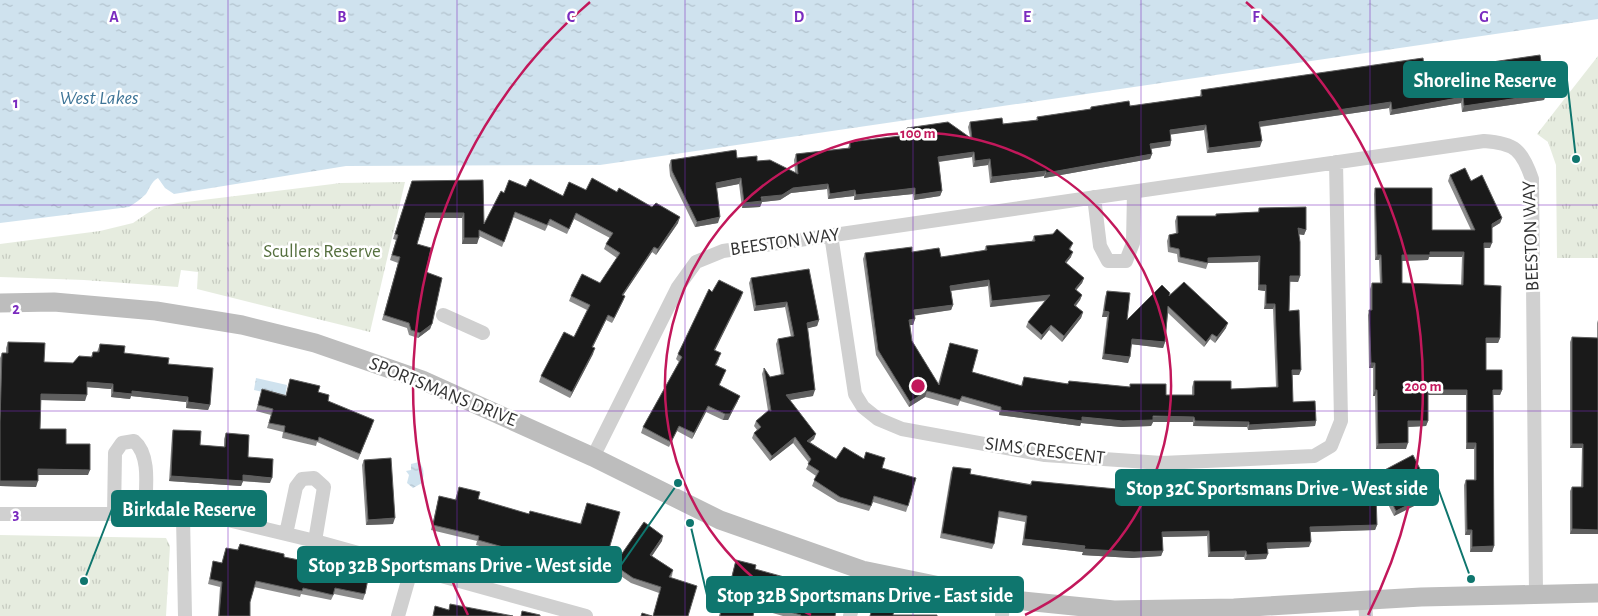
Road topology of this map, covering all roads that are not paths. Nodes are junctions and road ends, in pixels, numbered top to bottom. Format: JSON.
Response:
{"nodes":[{"id":1,"x":1336,"y":162,"type":"junction"},
{"id":2,"x":1134,"y":192,"type":"junction"},
{"id":3,"x":1094,"y":197,"type":"junction"},
{"id":4,"x":830,"y":235,"type":"junction"},
{"id":5,"x":0,"y":303,"type":"edge"},
{"id":6,"x":443,"y":315,"type":"dead end"},
{"id":7,"x":483,"y":333,"type":"dead end"},
{"id":8,"x":594,"y":457,"type":"junction"},
{"id":9,"x":0,"y":514,"type":"edge"},
{"id":10,"x":145,"y":514,"type":"junction"},
{"id":11,"x":114,"y":515,"type":"junction"},
{"id":12,"x":183,"y":517,"type":"junction"},
{"id":13,"x":286,"y":534,"type":"junction"},
{"id":14,"x":315,"y":541,"type":"junction"},
{"id":15,"x":412,"y":567,"type":"junction"},
{"id":16,"x":862,"y":570,"type":"junction"},
{"id":17,"x":1598,"y":593,"type":"edge"},
{"id":18,"x":1536,"y":594,"type":"junction"},
{"id":19,"x":1002,"y":607,"type":"edge"},
{"id":20,"x":1365,"y":608,"type":"edge"},
{"id":21,"x":185,"y":616,"type":"edge"},
{"id":22,"x":398,"y":616,"type":"edge"},
{"id":23,"x":586,"y":616,"type":"edge"},
{"id":24,"x":850,"y":616,"type":"edge"}],
"edges":[{"from":1,"to":2,"type":"street","name":"BEESTON WAY"},
{"from":1,"to":4,"type":"street","name":"SIMS CRESCENT"},
{"from":1,"to":18,"type":"street","name":"BEESTON WAY"},
{"from":2,"to":3,"type":"street","name":"BEESTON WAY"},
{"from":2,"to":3,"type":"street"},
{"from":3,"to":4,"type":"street","name":"BEESTON WAY"},
{"from":4,"to":8,"type":"street","name":"BEESTON WAY"},
{"from":5,"to":8,"type":"street","name":"SPORTSMANS DRIVE"},
{"from":6,"to":7,"type":"street"},
{"from":8,"to":16,"type":"street","name":"SPORTSMANS DRIVE"},
{"from":9,"to":11,"type":"street"},
{"from":10,"to":11,"type":"street"},
{"from":10,"to":11,"type":"street"},
{"from":10,"to":12,"type":"street"},
{"from":12,"to":13,"type":"street"},
{"from":12,"to":21,"type":"street"},
{"from":13,"to":14,"type":"street"},
{"from":13,"to":14,"type":"street"},
{"from":14,"to":15,"type":"street"},
{"from":15,"to":22,"type":"street"},
{"from":15,"to":23,"type":"street"},
{"from":16,"to":19,"type":"street","name":"SPORTSMANS DRIVE"},
{"from":16,"to":24,"type":"street"},
{"from":17,"to":18,"type":"street","name":"SPORTSMANS DRIVE"},
{"from":18,"to":20,"type":"street","name":"SPORTSMANS DRIVE"},
{"from":19,"to":20,"type":"street","name":"SPORTSMANS DRIVE"}]}
